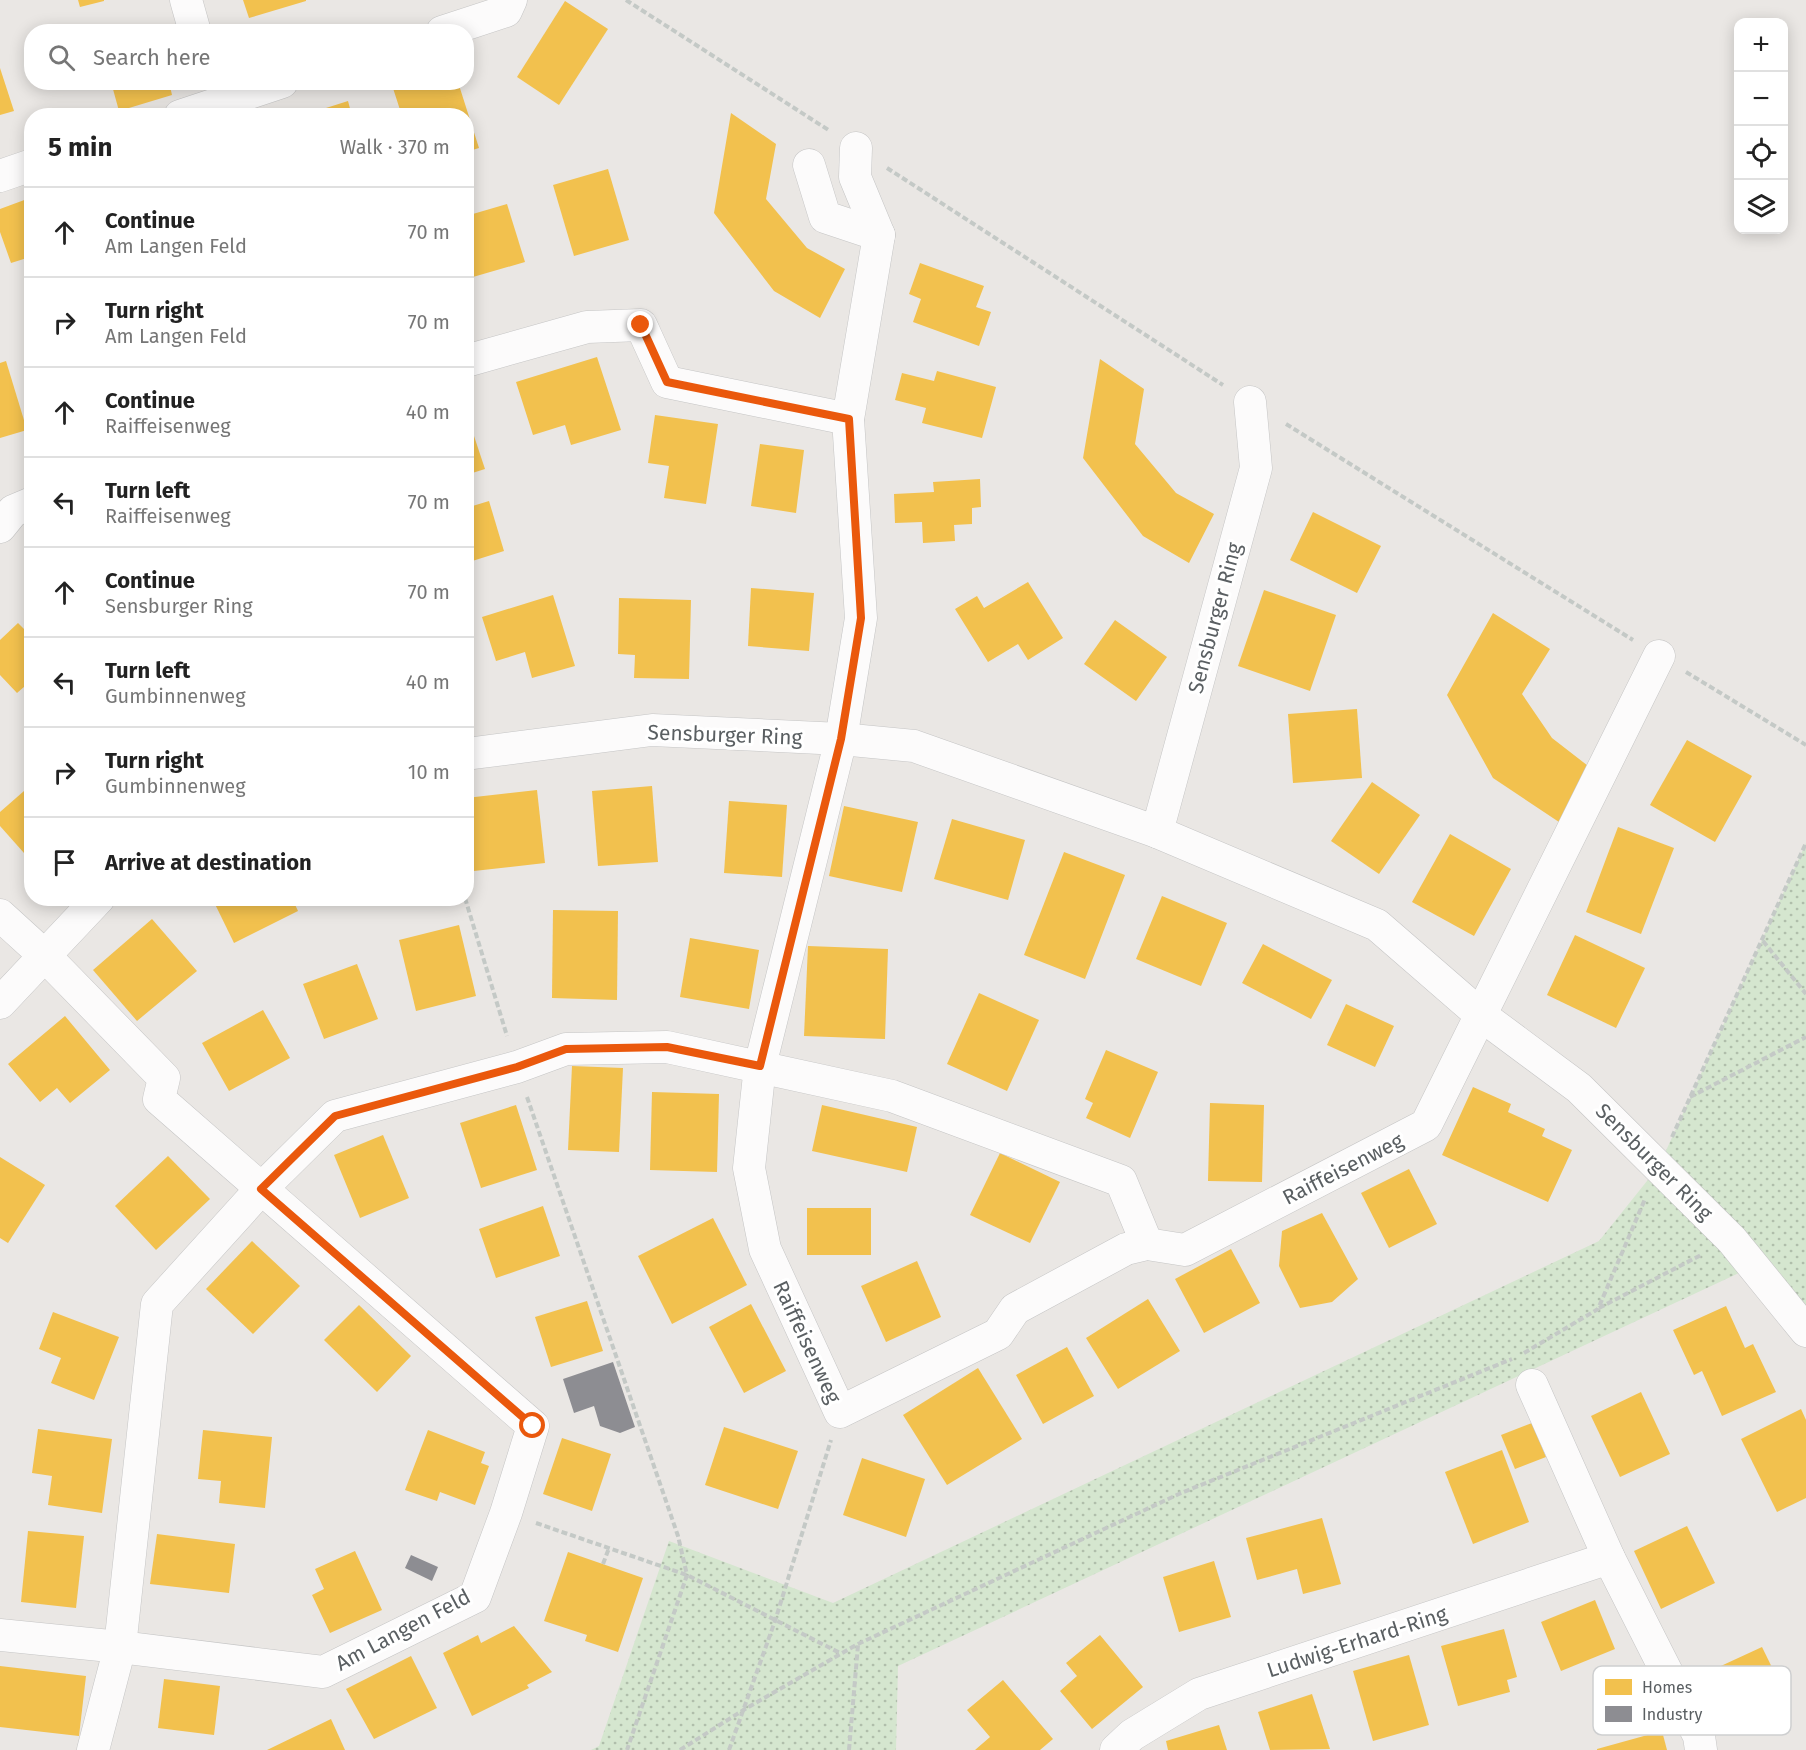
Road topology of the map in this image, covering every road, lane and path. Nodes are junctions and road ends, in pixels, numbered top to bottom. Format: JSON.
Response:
{"nodes":[{"id":1,"x":186,"y":0,"type":"edge"},
{"id":2,"x":511,"y":0,"type":"edge"},
{"id":3,"x":626,"y":0,"type":"edge"},
{"id":4,"x":193,"y":24,"type":"edge"},
{"id":5,"x":466,"y":24,"type":"edge"},
{"id":6,"x":253,"y":90,"type":"edge"},
{"id":7,"x":214,"y":101,"type":"edge"},
{"id":8,"x":198,"y":108,"type":"edge"},
{"id":9,"x":856,"y":148,"type":"junction"},
{"id":10,"x":809,"y":165,"type":"dead end"},
{"id":11,"x":24,"y":168,"type":"edge"},
{"id":12,"x":0,"y":176,"type":"edge"},
{"id":13,"x":879,"y":236,"type":"junction"},
{"id":14,"x":474,"y":359,"type":"edge"},
{"id":15,"x":1250,"y":402,"type":"junction"},
{"id":16,"x":849,"y":419,"type":"junction"},
{"id":17,"x":24,"y":506,"type":"edge"},
{"id":18,"x":0,"y":527,"type":"edge"},
{"id":19,"x":1659,"y":656,"type":"junction"},
{"id":20,"x":841,"y":739,"type":"junction"},
{"id":21,"x":1806,"y":745,"type":"edge"},
{"id":22,"x":474,"y":753,"type":"edge"},
{"id":23,"x":1157,"y":832,"type":"junction"},
{"id":24,"x":1806,"y":843,"type":"edge"},
{"id":25,"x":92,"y":906,"type":"edge"},
{"id":26,"x":467,"y":906,"type":"edge"},
{"id":27,"x":0,"y":915,"type":"edge"},
{"id":28,"x":1763,"y":941,"type":"junction"},
{"id":29,"x":45,"y":956,"type":"junction"},
{"id":30,"x":1806,"y":994,"type":"edge"},
{"id":31,"x":0,"y":1003,"type":"edge"},
{"id":32,"x":1482,"y":1016,"type":"junction"},
{"id":33,"x":1806,"y":1037,"type":"edge"},
{"id":34,"x":760,"y":1066,"type":"junction"},
{"id":35,"x":517,"y":1067,"type":"junction"},
{"id":36,"x":1690,"y":1098,"type":"junction"},
{"id":37,"x":1659,"y":1166,"type":"junction"},
{"id":38,"x":261,"y":1189,"type":"junction"},
{"id":39,"x":1732,"y":1239,"type":"junction"},
{"id":40,"x":1147,"y":1244,"type":"junction"},
{"id":41,"x":1598,"y":1309,"type":"junction"},
{"id":42,"x":1806,"y":1331,"type":"edge"},
{"id":43,"x":1532,"y":1385,"type":"dead end"},
{"id":44,"x":840,"y":1412,"type":"junction"},
{"id":45,"x":506,"y":1513,"type":"junction"},
{"id":46,"x":609,"y":1548,"type":"junction"},
{"id":47,"x":1609,"y":1558,"type":"junction"},
{"id":48,"x":603,"y":1564,"type":"dead end"},
{"id":49,"x":687,"y":1575,"type":"junction"},
{"id":50,"x":775,"y":1621,"type":"junction"},
{"id":51,"x":0,"y":1635,"type":"edge"},
{"id":52,"x":858,"y":1644,"type":"junction"},
{"id":53,"x":120,"y":1647,"type":"junction"},
{"id":54,"x":840,"y":1653,"type":"junction"},
{"id":55,"x":1664,"y":1666,"type":"edge"},
{"id":56,"x":745,"y":1708,"type":"junction"},
{"id":57,"x":1698,"y":1735,"type":"edge"},
{"id":58,"x":93,"y":1750,"type":"edge"},
{"id":59,"x":627,"y":1750,"type":"edge"},
{"id":60,"x":680,"y":1750,"type":"edge"},
{"id":61,"x":729,"y":1750,"type":"edge"},
{"id":62,"x":849,"y":1750,"type":"edge"},
{"id":63,"x":1116,"y":1750,"type":"edge"},
{"id":64,"x":1701,"y":1750,"type":"edge"}],
"edges":[{"from":1,"to":4,"type":"street"},
{"from":2,"to":5,"type":"street"},
{"from":3,"to":9,"type":"path"},
{"from":6,"to":7,"type":"street"},
{"from":7,"to":8,"type":"street"},
{"from":9,"to":13,"type":"street"},
{"from":9,"to":15,"type":"path"},
{"from":10,"to":13,"type":"street"},
{"from":11,"to":12,"type":"street"},
{"from":13,"to":16,"type":"street"},
{"from":14,"to":16,"type":"street"},
{"from":15,"to":19,"type":"path"},
{"from":15,"to":23,"type":"street","name":"Sensburger Ring"},
{"from":16,"to":20,"type":"street"},
{"from":17,"to":18,"type":"street"},
{"from":19,"to":21,"type":"path"},
{"from":19,"to":32,"type":"street"},
{"from":20,"to":22,"type":"street","name":"Sensburger Ring"},
{"from":20,"to":23,"type":"street","name":"Sensburger Ring"},
{"from":20,"to":34,"type":"street","name":"Raiffeisenweg"},
{"from":23,"to":32,"type":"street","name":"Sensburger Ring"},
{"from":24,"to":28,"type":"path"},
{"from":25,"to":29,"type":"street"},
{"from":26,"to":35,"type":"path"},
{"from":27,"to":29,"type":"street"},
{"from":28,"to":30,"type":"path"},
{"from":28,"to":36,"type":"path"},
{"from":29,"to":31,"type":"street"},
{"from":29,"to":38,"type":"street","name":"Am Langen Feld"},
{"from":32,"to":37,"type":"street","name":"Sensburger Ring"},
{"from":32,"to":40,"type":"street","name":"Raiffeisenweg"},
{"from":33,"to":36,"type":"path"},
{"from":34,"to":35,"type":"street"},
{"from":34,"to":40,"type":"street"},
{"from":34,"to":44,"type":"street","name":"Raiffeisenweg"},
{"from":35,"to":38,"type":"street"},
{"from":35,"to":49,"type":"path"},
{"from":36,"to":37,"type":"path"},
{"from":37,"to":39,"type":"street","name":"Sensburger Ring"},
{"from":37,"to":41,"type":"path"},
{"from":38,"to":45,"type":"street","name":"Am Langen Feld"},
{"from":38,"to":53,"type":"street"},
{"from":39,"to":41,"type":"path"},
{"from":39,"to":42,"type":"street","name":"Sensburger Ring"},
{"from":40,"to":44,"type":"street","name":"Raiffeisenweg"},
{"from":41,"to":52,"type":"path"},
{"from":43,"to":47,"type":"street"},
{"from":44,"to":50,"type":"path"},
{"from":45,"to":46,"type":"path"},
{"from":45,"to":53,"type":"street","name":"Am Langen Feld"},
{"from":46,"to":48,"type":"path"},
{"from":46,"to":49,"type":"path"},
{"from":47,"to":55,"type":"street"},
{"from":47,"to":63,"type":"street","name":"Ludwig-Erhard-Ring"},
{"from":49,"to":50,"type":"path"},
{"from":49,"to":59,"type":"path"},
{"from":50,"to":54,"type":"path"},
{"from":50,"to":56,"type":"path"},
{"from":51,"to":53,"type":"street","name":"Am Langen Feld"},
{"from":52,"to":54,"type":"path"},
{"from":52,"to":62,"type":"path"},
{"from":53,"to":58,"type":"street"},
{"from":54,"to":56,"type":"path"},
{"from":56,"to":60,"type":"path"},
{"from":56,"to":61,"type":"path"},
{"from":57,"to":64,"type":"street"}]}
